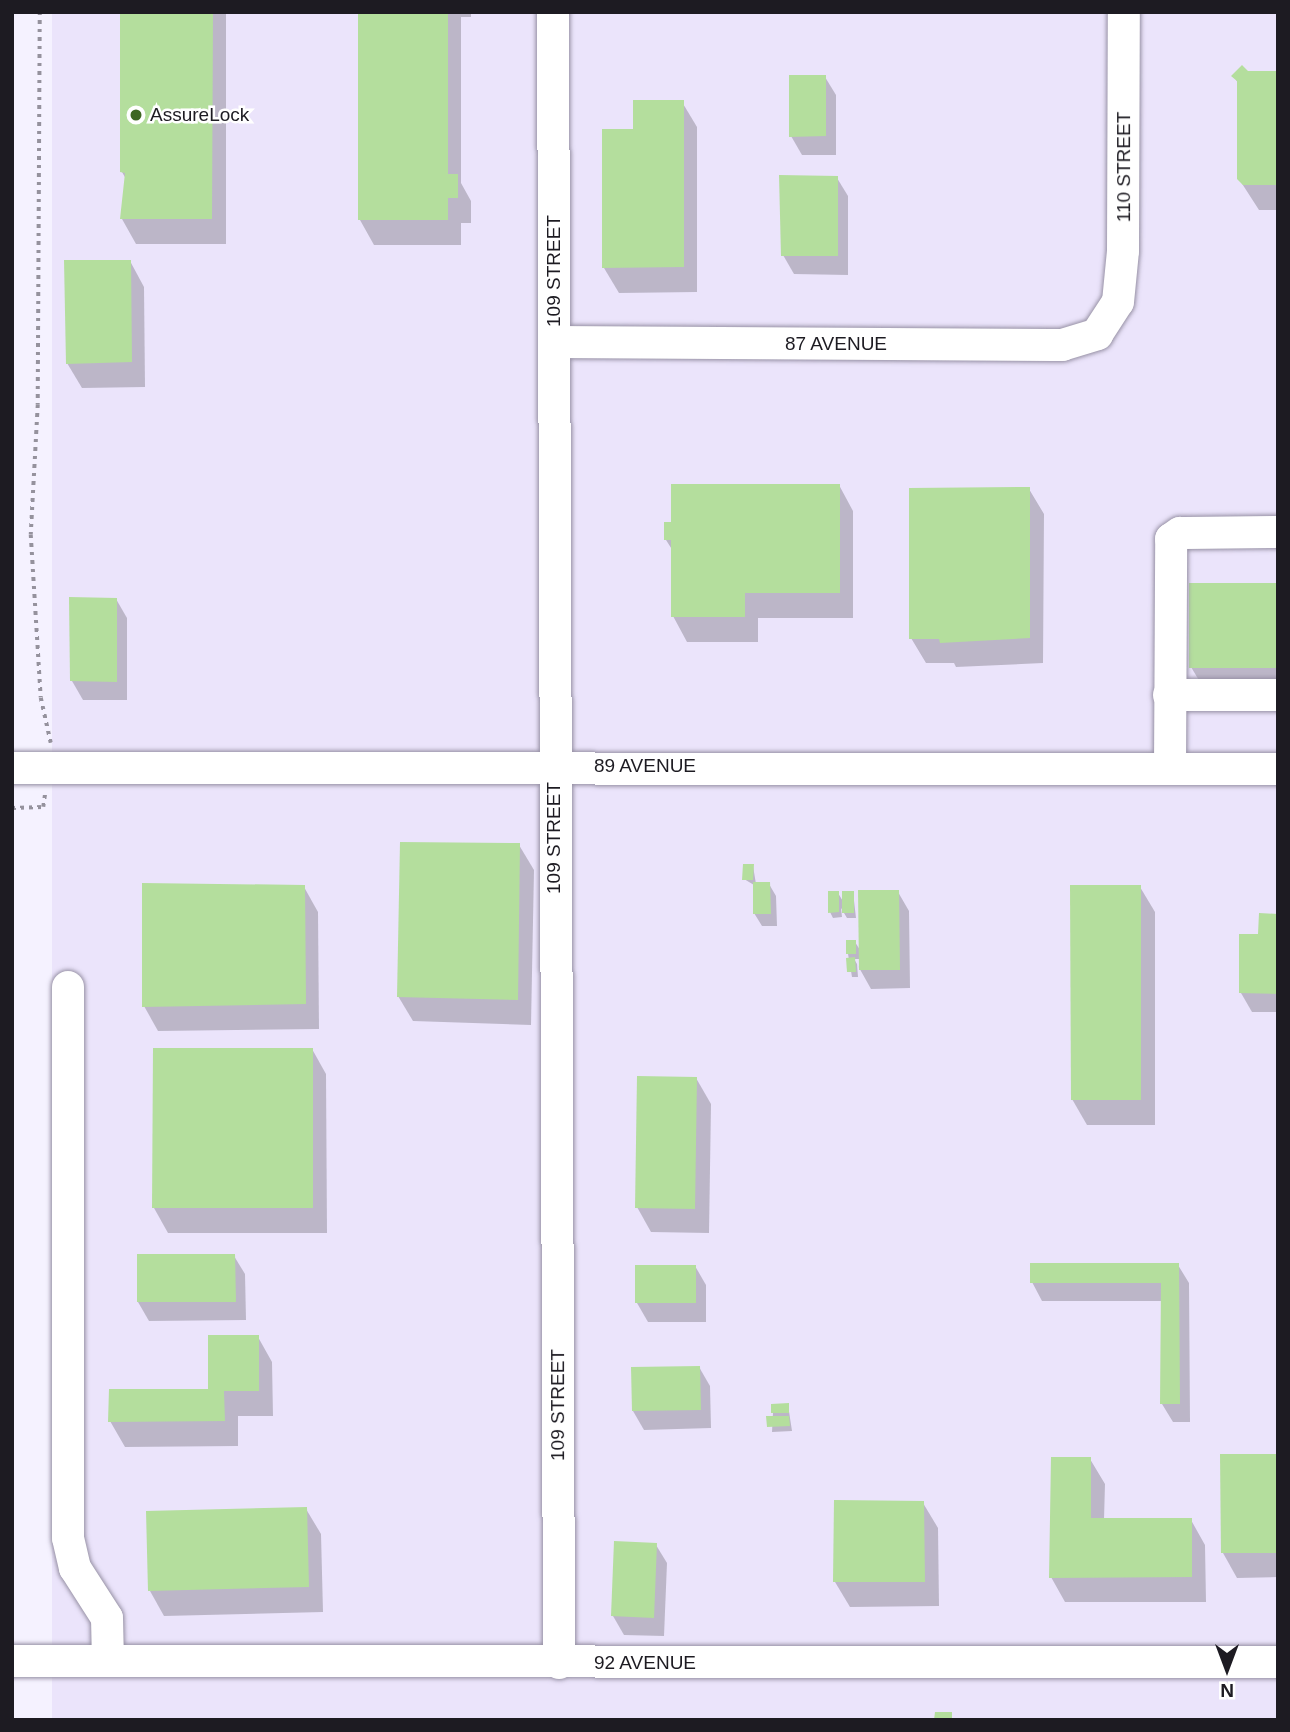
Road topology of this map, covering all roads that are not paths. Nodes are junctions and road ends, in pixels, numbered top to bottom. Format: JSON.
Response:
{"nodes":[{"id":1,"x":553,"y":12,"type":"edge"},
{"id":2,"x":1124,"y":12,"type":"edge"},
{"id":3,"x":1110,"y":320,"type":"joint"},
{"id":4,"x":555,"y":342,"type":"junction"},
{"id":5,"x":1278,"y":532,"type":"edge"},
{"id":6,"x":1169,"y":695,"type":"junction"},
{"id":7,"x":1278,"y":695,"type":"edge"},
{"id":8,"x":554,"y":766,"type":"junction"},
{"id":9,"x":12,"y":768,"type":"edge"},
{"id":10,"x":1170,"y":768,"type":"junction"},
{"id":11,"x":1278,"y":769,"type":"edge"},
{"id":12,"x":68,"y":987,"type":"dead end"},
{"id":13,"x":12,"y":1661,"type":"edge"},
{"id":14,"x":108,"y":1661,"type":"junction"},
{"id":15,"x":1278,"y":1662,"type":"edge"},
{"id":16,"x":559,"y":1663,"type":"junction"}],
"edges":[{"from":1,"to":4,"type":"street","name":"109 STREET"},
{"from":2,"to":3,"type":"street","name":"110 STREET"},
{"from":3,"to":4,"type":"street","name":"87 AVENUE"},
{"from":4,"to":8,"type":"street","name":"109 STREET"},
{"from":5,"to":6,"type":"street"},
{"from":6,"to":7,"type":"street"},
{"from":6,"to":10,"type":"street"},
{"from":8,"to":9,"type":"street","name":"89 AVENUE"},
{"from":8,"to":10,"type":"street","name":"89 AVENUE"},
{"from":8,"to":16,"type":"street","name":"109 STREET"},
{"from":10,"to":11,"type":"street","name":"89 AVENUE"},
{"from":12,"to":14,"type":"street"},
{"from":13,"to":14,"type":"street","name":"92 AVENUE"},
{"from":14,"to":16,"type":"street","name":"92 AVENUE"},
{"from":15,"to":16,"type":"street","name":"92 AVENUE"}]}
